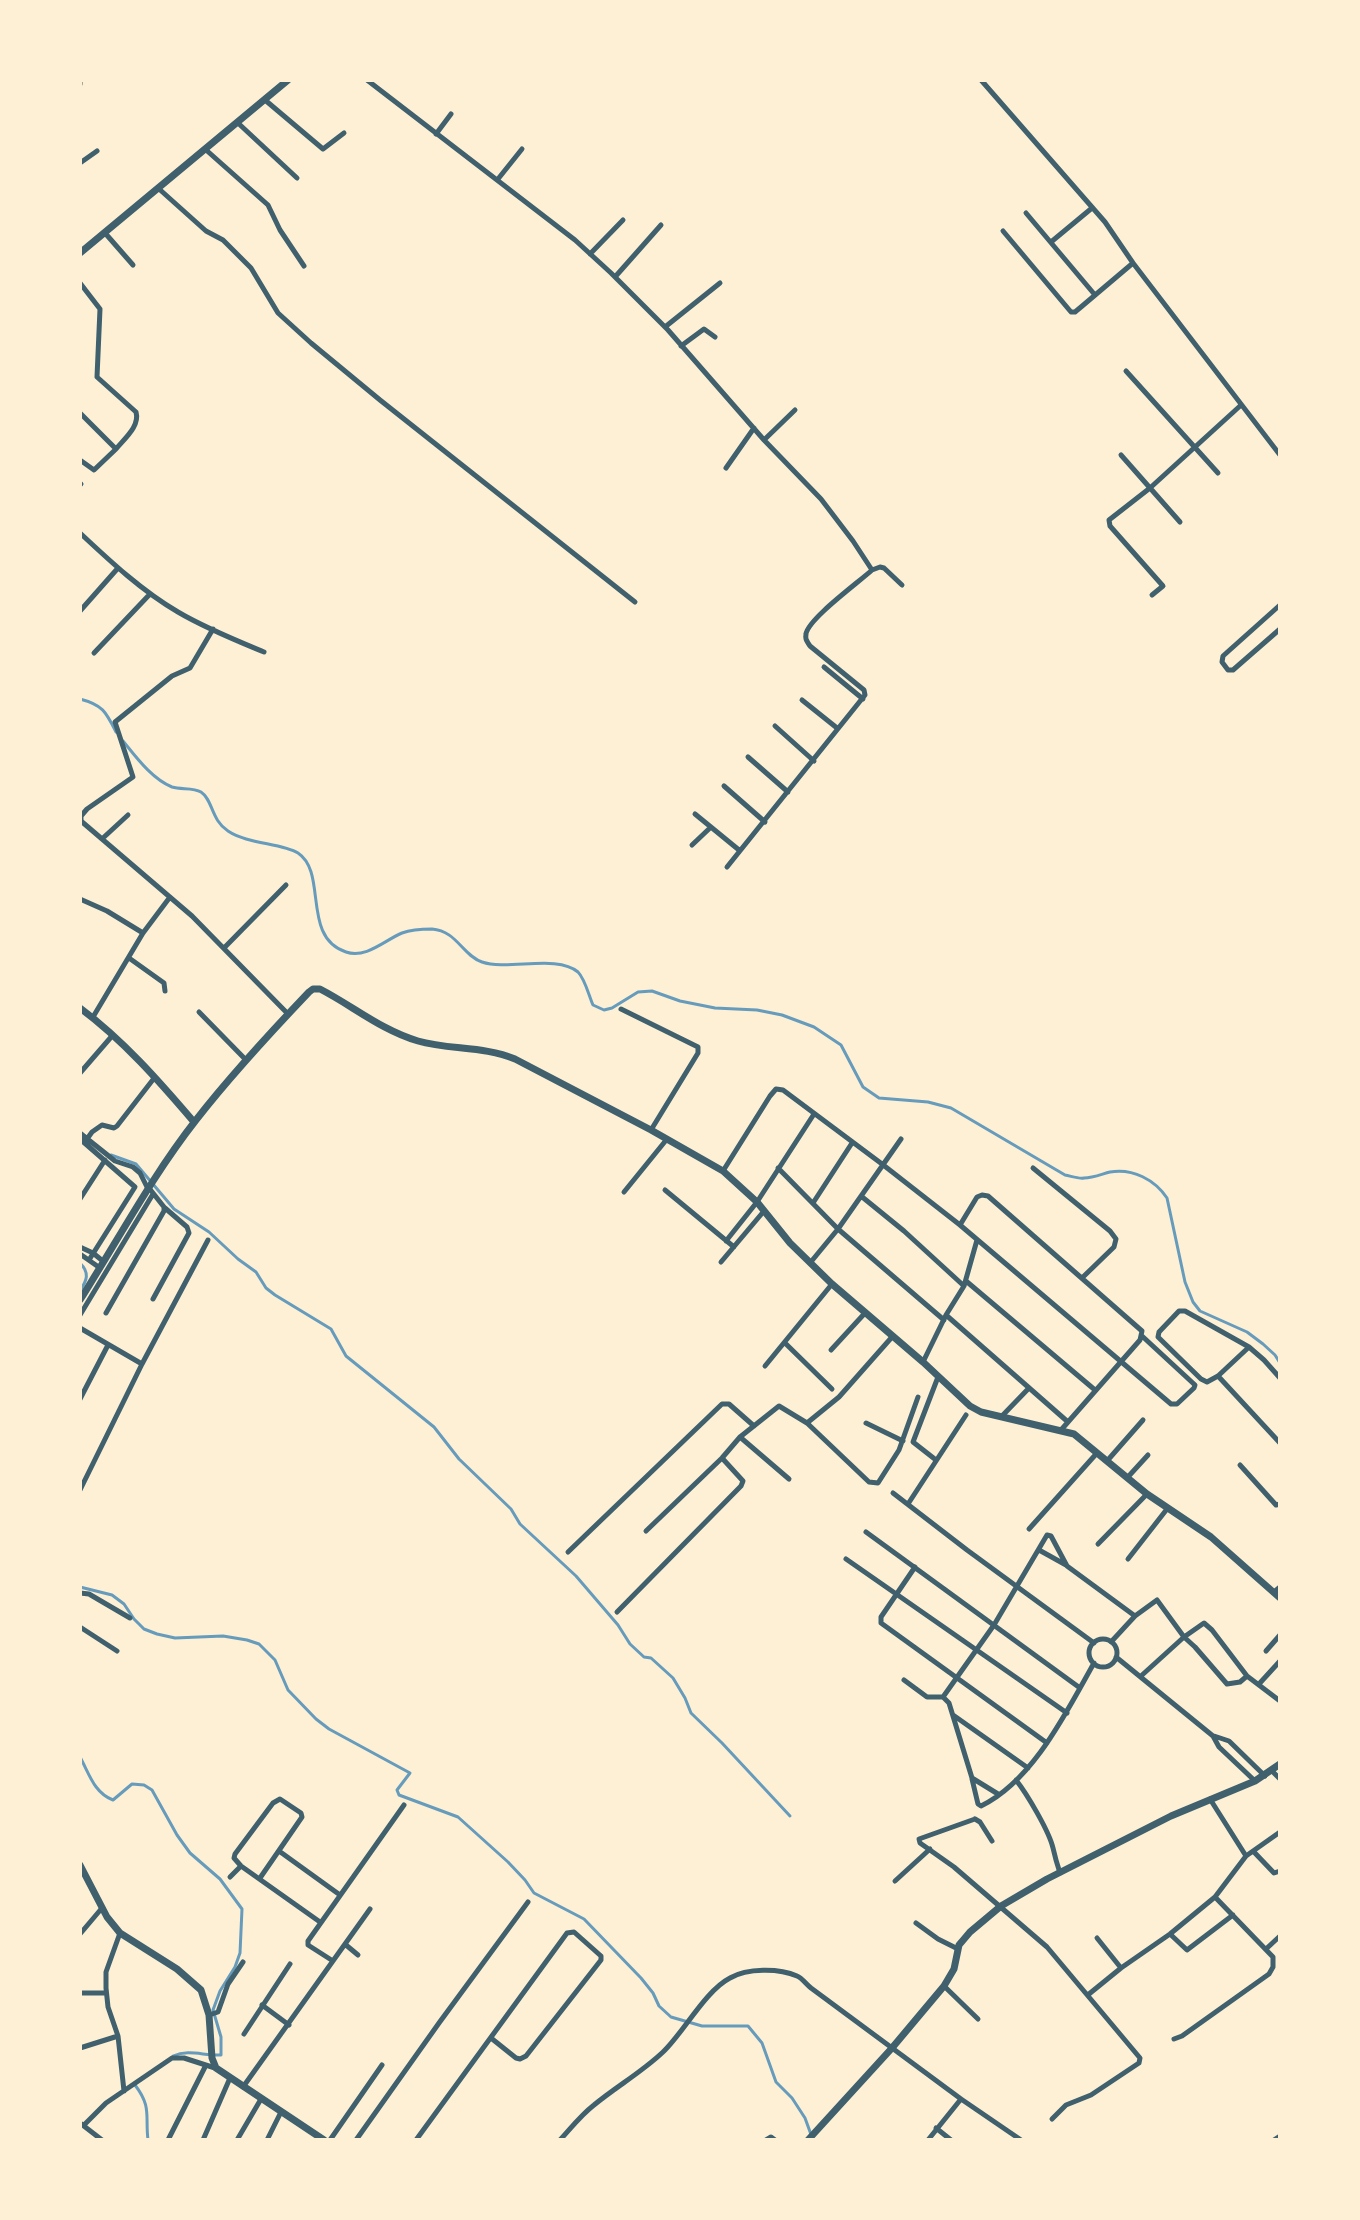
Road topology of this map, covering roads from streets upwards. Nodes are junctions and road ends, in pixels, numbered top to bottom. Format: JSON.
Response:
{"nodes":[{"id":1,"x":288,"y":80,"type":"edge"},
{"id":2,"x":367,"y":80,"type":"edge"},
{"id":3,"x":981,"y":80,"type":"edge"},
{"id":4,"x":265,"y":100,"type":"junction"},
{"id":5,"x":451,"y":114,"type":"dead end"},
{"id":6,"x":238,"y":123,"type":"junction"},
{"id":7,"x":344,"y":133,"type":"dead end"},
{"id":8,"x":436,"y":134,"type":"junction"},
{"id":9,"x":205,"y":149,"type":"junction"},
{"id":10,"x":522,"y":149,"type":"dead end"},
{"id":11,"x":97,"y":151,"type":"dead end"},
{"id":12,"x":80,"y":163,"type":"edge"},
{"id":13,"x":297,"y":178,"type":"dead end"},
{"id":14,"x":498,"y":179,"type":"junction"},
{"id":15,"x":158,"y":188,"type":"junction"},
{"id":16,"x":1092,"y":208,"type":"junction"},
{"id":17,"x":1026,"y":213,"type":"dead end"},
{"id":18,"x":623,"y":220,"type":"dead end"},
{"id":19,"x":661,"y":225,"type":"dead end"},
{"id":20,"x":1003,"y":231,"type":"dead end"},
{"id":21,"x":104,"y":232,"type":"junction"},
{"id":22,"x":1051,"y":242,"type":"junction"},
{"id":23,"x":80,"y":253,"type":"edge"},
{"id":24,"x":590,"y":254,"type":"junction"},
{"id":25,"x":1133,"y":263,"type":"junction"},
{"id":26,"x":133,"y":265,"type":"dead end"},
{"id":27,"x":304,"y":266,"type":"dead end"},
{"id":28,"x":615,"y":277,"type":"junction"},
{"id":29,"x":80,"y":283,"type":"edge"},
{"id":30,"x":720,"y":283,"type":"dead end"},
{"id":31,"x":1095,"y":295,"type":"junction"},
{"id":32,"x":665,"y":327,"type":"junction"},
{"id":33,"x":715,"y":337,"type":"dead end"},
{"id":34,"x":681,"y":346,"type":"junction"},
{"id":35,"x":1126,"y":371,"type":"dead end"},
{"id":36,"x":1240,"y":406,"type":"junction"},
{"id":37,"x":795,"y":410,"type":"dead end"},
{"id":38,"x":80,"y":413,"type":"edge"},
{"id":39,"x":754,"y":428,"type":"junction"},
{"id":40,"x":764,"y":440,"type":"junction"},
{"id":41,"x":1195,"y":447,"type":"junction"},
{"id":42,"x":116,"y":449,"type":"junction"},
{"id":43,"x":1121,"y":455,"type":"dead end"},
{"id":44,"x":1280,"y":455,"type":"edge"},
{"id":45,"x":80,"y":460,"type":"edge"},
{"id":46,"x":726,"y":468,"type":"dead end"},
{"id":47,"x":1218,"y":473,"type":"dead end"},
{"id":48,"x":1150,"y":488,"type":"junction"},
{"id":49,"x":1180,"y":522,"type":"dead end"},
{"id":50,"x":80,"y":533,"type":"edge"},
{"id":51,"x":118,"y":568,"type":"junction"},
{"id":52,"x":872,"y":570,"type":"junction"},
{"id":53,"x":902,"y":585,"type":"dead end"},
{"id":54,"x":150,"y":594,"type":"junction"},
{"id":55,"x":1152,"y":595,"type":"dead end"},
{"id":56,"x":635,"y":602,"type":"dead end"},
{"id":57,"x":1280,"y":605,"type":"edge"},
{"id":58,"x":80,"y":611,"type":"edge"},
{"id":59,"x":213,"y":629,"type":"junction"},
{"id":60,"x":1280,"y":629,"type":"edge"},
{"id":61,"x":264,"y":652,"type":"dead end"},
{"id":62,"x":94,"y":653,"type":"dead end"},
{"id":63,"x":824,"y":667,"type":"dead end"},
{"id":64,"x":863,"y":699,"type":"junction"},
{"id":65,"x":802,"y":700,"type":"dead end"},
{"id":66,"x":775,"y":726,"type":"dead end"},
{"id":67,"x":837,"y":728,"type":"junction"},
{"id":68,"x":748,"y":757,"type":"dead end"},
{"id":69,"x":814,"y":761,"type":"junction"},
{"id":70,"x":724,"y":786,"type":"dead end"},
{"id":71,"x":788,"y":792,"type":"junction"},
{"id":72,"x":695,"y":814,"type":"dead end"},
{"id":73,"x":128,"y":815,"type":"dead end"},
{"id":74,"x":765,"y":822,"type":"junction"},
{"id":75,"x":711,"y":827,"type":"junction"},
{"id":76,"x":103,"y":838,"type":"junction"},
{"id":77,"x":692,"y":845,"type":"dead end"},
{"id":78,"x":739,"y":850,"type":"junction"},
{"id":79,"x":727,"y":867,"type":"dead end"},
{"id":80,"x":286,"y":885,"type":"dead end"},
{"id":81,"x":170,"y":897,"type":"junction"},
{"id":82,"x":80,"y":899,"type":"edge"},
{"id":83,"x":143,"y":933,"type":"junction"},
{"id":84,"x":224,"y":948,"type":"junction"},
{"id":85,"x":129,"y":958,"type":"junction"},
{"id":86,"x":165,"y":991,"type":"dead end"},
{"id":87,"x":80,"y":1008,"type":"edge"},
{"id":88,"x":621,"y":1009,"type":"dead end"},
{"id":89,"x":199,"y":1012,"type":"dead end"},
{"id":90,"x":288,"y":1014,"type":"junction"},
{"id":91,"x":93,"y":1017,"type":"junction"},
{"id":92,"x":112,"y":1036,"type":"junction"},
{"id":93,"x":246,"y":1060,"type":"junction"},
{"id":94,"x":80,"y":1073,"type":"edge"},
{"id":95,"x":155,"y":1077,"type":"junction"},
{"id":96,"x":814,"y":1114,"type":"junction"},
{"id":97,"x":194,"y":1122,"type":"junction"},
{"id":98,"x":651,"y":1130,"type":"junction"},
{"id":99,"x":82,"y":1137,"type":"edge"},
{"id":100,"x":667,"y":1139,"type":"junction"},
{"id":101,"x":901,"y":1139,"type":"dead end"},
{"id":102,"x":852,"y":1143,"type":"junction"},
{"id":103,"x":105,"y":1160,"type":"junction"},
{"id":104,"x":882,"y":1164,"type":"junction"},
{"id":105,"x":778,"y":1168,"type":"junction"},
{"id":106,"x":1033,"y":1168,"type":"dead end"},
{"id":107,"x":723,"y":1171,"type":"junction"},
{"id":108,"x":151,"y":1189,"type":"junction"},
{"id":109,"x":665,"y":1190,"type":"dead end"},
{"id":110,"x":624,"y":1192,"type":"dead end"},
{"id":111,"x":861,"y":1196,"type":"junction"},
{"id":112,"x":80,"y":1199,"type":"edge"},
{"id":113,"x":757,"y":1202,"type":"junction"},
{"id":114,"x":813,"y":1203,"type":"junction"},
{"id":115,"x":165,"y":1208,"type":"junction"},
{"id":116,"x":764,"y":1210,"type":"junction"},
{"id":117,"x":960,"y":1225,"type":"junction"},
{"id":118,"x":838,"y":1229,"type":"junction"},
{"id":119,"x":208,"y":1240,"type":"dead end"},
{"id":120,"x":977,"y":1240,"type":"junction"},
{"id":121,"x":726,"y":1241,"type":"junction"},
{"id":122,"x":80,"y":1247,"type":"edge"},
{"id":123,"x":734,"y":1247,"type":"junction"},
{"id":124,"x":93,"y":1253,"type":"junction"},
{"id":125,"x":80,"y":1254,"type":"edge"},
{"id":126,"x":89,"y":1260,"type":"junction"},
{"id":127,"x":721,"y":1262,"type":"dead end"},
{"id":128,"x":810,"y":1263,"type":"junction"},
{"id":129,"x":102,"y":1265,"type":"junction"},
{"id":130,"x":1083,"y":1277,"type":"junction"},
{"id":131,"x":832,"y":1284,"type":"junction"},
{"id":132,"x":965,"y":1284,"type":"junction"},
{"id":133,"x":153,"y":1299,"type":"dead end"},
{"id":134,"x":80,"y":1300,"type":"edge"},
{"id":135,"x":106,"y":1313,"type":"dead end"},
{"id":136,"x":865,"y":1313,"type":"junction"},
{"id":137,"x":80,"y":1315,"type":"edge"},
{"id":138,"x":945,"y":1318,"type":"junction"},
{"id":139,"x":80,"y":1328,"type":"edge"},
{"id":140,"x":1142,"y":1334,"type":"junction"},
{"id":141,"x":892,"y":1337,"type":"junction"},
{"id":142,"x":785,"y":1343,"type":"junction"},
{"id":143,"x":108,"y":1345,"type":"junction"},
{"id":144,"x":1249,"y":1347,"type":"junction"},
{"id":145,"x":831,"y":1350,"type":"dead end"},
{"id":146,"x":1121,"y":1361,"type":"junction"},
{"id":147,"x":923,"y":1362,"type":"junction"},
{"id":148,"x":142,"y":1364,"type":"junction"},
{"id":149,"x":765,"y":1366,"type":"dead end"},
{"id":150,"x":1218,"y":1376,"type":"junction"},
{"id":151,"x":938,"y":1377,"type":"junction"},
{"id":152,"x":1280,"y":1378,"type":"edge"},
{"id":153,"x":1029,"y":1388,"type":"junction"},
{"id":154,"x":832,"y":1389,"type":"dead end"},
{"id":155,"x":1095,"y":1390,"type":"junction"},
{"id":156,"x":918,"y":1397,"type":"dead end"},
{"id":157,"x":80,"y":1399,"type":"edge"},
{"id":158,"x":966,"y":1415,"type":"dead end"},
{"id":159,"x":1002,"y":1416,"type":"junction"},
{"id":160,"x":1143,"y":1420,"type":"dead end"},
{"id":161,"x":1068,"y":1422,"type":"junction"},
{"id":162,"x":807,"y":1423,"type":"junction"},
{"id":163,"x":866,"y":1423,"type":"dead end"},
{"id":164,"x":754,"y":1426,"type":"junction"},
{"id":165,"x":1061,"y":1430,"type":"junction"},
{"id":166,"x":740,"y":1437,"type":"junction"},
{"id":167,"x":903,"y":1441,"type":"junction"},
{"id":168,"x":1280,"y":1443,"type":"edge"},
{"id":169,"x":1097,"y":1452,"type":"junction"},
{"id":170,"x":1148,"y":1455,"type":"dead end"},
{"id":171,"x":722,"y":1458,"type":"junction"},
{"id":172,"x":936,"y":1460,"type":"junction"},
{"id":173,"x":1107,"y":1461,"type":"junction"},
{"id":174,"x":1240,"y":1465,"type":"dead end"},
{"id":175,"x":1127,"y":1478,"type":"junction"},
{"id":176,"x":789,"y":1479,"type":"dead end"},
{"id":177,"x":80,"y":1490,"type":"edge"},
{"id":178,"x":893,"y":1493,"type":"dead end"},
{"id":179,"x":1147,"y":1494,"type":"junction"},
{"id":180,"x":908,"y":1504,"type":"junction"},
{"id":181,"x":1280,"y":1504,"type":"edge"},
{"id":182,"x":1167,"y":1509,"type":"junction"},
{"id":183,"x":1029,"y":1529,"type":"dead end"},
{"id":184,"x":646,"y":1531,"type":"dead end"},
{"id":185,"x":866,"y":1532,"type":"dead end"},
{"id":186,"x":1098,"y":1544,"type":"dead end"},
{"id":187,"x":1039,"y":1550,"type":"junction"},
{"id":188,"x":568,"y":1552,"type":"dead end"},
{"id":189,"x":846,"y":1559,"type":"dead end"},
{"id":190,"x":1128,"y":1559,"type":"dead end"},
{"id":191,"x":1067,"y":1566,"type":"junction"},
{"id":192,"x":915,"y":1567,"type":"junction"},
{"id":193,"x":1017,"y":1586,"type":"junction"},
{"id":194,"x":1278,"y":1592,"type":"edge"},
{"id":195,"x":80,"y":1593,"type":"edge"},
{"id":196,"x":896,"y":1594,"type":"junction"},
{"id":197,"x":617,"y":1612,"type":"dead end"},
{"id":198,"x":1135,"y":1616,"type":"junction"},
{"id":199,"x":130,"y":1618,"type":"dead end"},
{"id":200,"x":994,"y":1625,"type":"junction"},
{"id":201,"x":80,"y":1627,"type":"edge"},
{"id":202,"x":1280,"y":1635,"type":"edge"},
{"id":203,"x":1184,"y":1637,"type":"junction"},
{"id":204,"x":1111,"y":1642,"type":"junction"},
{"id":205,"x":1094,"y":1643,"type":"junction"},
{"id":206,"x":117,"y":1651,"type":"dead end"},
{"id":207,"x":977,"y":1651,"type":"junction"},
{"id":208,"x":1266,"y":1651,"type":"dead end"},
{"id":209,"x":1116,"y":1657,"type":"junction"},
{"id":210,"x":1280,"y":1661,"type":"edge"},
{"id":211,"x":1094,"y":1663,"type":"junction"},
{"id":212,"x":1141,"y":1676,"type":"junction"},
{"id":213,"x":1247,"y":1676,"type":"junction"},
{"id":214,"x":958,"y":1677,"type":"junction"},
{"id":215,"x":904,"y":1680,"type":"dead end"},
{"id":216,"x":1259,"y":1684,"type":"junction"},
{"id":217,"x":1080,"y":1688,"type":"junction"},
{"id":218,"x":943,"y":1697,"type":"junction"},
{"id":219,"x":1280,"y":1701,"type":"edge"},
{"id":220,"x":1067,"y":1713,"type":"junction"},
{"id":221,"x":952,"y":1714,"type":"junction"},
{"id":222,"x":1213,"y":1736,"type":"junction"},
{"id":223,"x":1047,"y":1743,"type":"junction"},
{"id":224,"x":1280,"y":1764,"type":"edge"},
{"id":225,"x":1028,"y":1768,"type":"junction"},
{"id":226,"x":1268,"y":1774,"type":"junction"},
{"id":227,"x":972,"y":1778,"type":"junction"},
{"id":228,"x":1280,"y":1779,"type":"edge"},
{"id":229,"x":1016,"y":1780,"type":"junction"},
{"id":230,"x":1255,"y":1781,"type":"junction"},
{"id":231,"x":998,"y":1794,"type":"junction"},
{"id":232,"x":1210,"y":1799,"type":"junction"},
{"id":233,"x":404,"y":1805,"type":"dead end"},
{"id":234,"x":980,"y":1805,"type":"junction"},
{"id":235,"x":975,"y":1819,"type":"junction"},
{"id":236,"x":1280,"y":1832,"type":"edge"},
{"id":237,"x":992,"y":1841,"type":"dead end"},
{"id":238,"x":279,"y":1851,"type":"junction"},
{"id":239,"x":928,"y":1851,"type":"junction"},
{"id":240,"x":1254,"y":1852,"type":"junction"},
{"id":241,"x":1246,"y":1856,"type":"junction"},
{"id":242,"x":80,"y":1865,"type":"edge"},
{"id":243,"x":241,"y":1866,"type":"junction"},
{"id":244,"x":1280,"y":1871,"type":"edge"},
{"id":245,"x":1060,"y":1873,"type":"junction"},
{"id":246,"x":230,"y":1877,"type":"dead end"},
{"id":247,"x":260,"y":1878,"type":"junction"},
{"id":248,"x":895,"y":1881,"type":"dead end"},
{"id":249,"x":340,"y":1895,"type":"junction"},
{"id":250,"x":1215,"y":1897,"type":"junction"},
{"id":251,"x":528,"y":1902,"type":"dead end"},
{"id":252,"x":1001,"y":1906,"type":"junction"},
{"id":253,"x":102,"y":1908,"type":"junction"},
{"id":254,"x":370,"y":1909,"type":"dead end"},
{"id":255,"x":1233,"y":1915,"type":"junction"},
{"id":256,"x":320,"y":1922,"type":"junction"},
{"id":257,"x":916,"y":1923,"type":"dead end"},
{"id":258,"x":120,"y":1933,"type":"junction"},
{"id":259,"x":80,"y":1934,"type":"edge"},
{"id":260,"x":1170,"y":1934,"type":"junction"},
{"id":261,"x":1280,"y":1936,"type":"edge"},
{"id":262,"x":1097,"y":1938,"type":"dead end"},
{"id":263,"x":346,"y":1945,"type":"junction"},
{"id":264,"x":958,"y":1949,"type":"junction"},
{"id":265,"x":1266,"y":1949,"type":"junction"},
{"id":266,"x":358,"y":1955,"type":"dead end"},
{"id":267,"x":333,"y":1961,"type":"junction"},
{"id":268,"x":243,"y":1962,"type":"dead end"},
{"id":269,"x":290,"y":1964,"type":"dead end"},
{"id":270,"x":1121,"y":1968,"type":"junction"},
{"id":271,"x":944,"y":1986,"type":"junction"},
{"id":272,"x":80,"y":1993,"type":"edge"},
{"id":273,"x":106,"y":1993,"type":"junction"},
{"id":274,"x":1089,"y":1994,"type":"junction"},
{"id":275,"x":262,"y":2005,"type":"junction"},
{"id":276,"x":213,"y":2014,"type":"junction"},
{"id":277,"x":978,"y":2019,"type":"dead end"},
{"id":278,"x":289,"y":2025,"type":"junction"},
{"id":279,"x":244,"y":2034,"type":"dead end"},
{"id":280,"x":118,"y":2036,"type":"junction"},
{"id":281,"x":491,"y":2038,"type":"junction"},
{"id":282,"x":1174,"y":2039,"type":"dead end"},
{"id":283,"x":80,"y":2048,"type":"edge"},
{"id":284,"x":892,"y":2048,"type":"junction"},
{"id":285,"x":209,"y":2061,"type":"junction"},
{"id":286,"x":382,"y":2065,"type":"dead end"},
{"id":287,"x":230,"y":2078,"type":"junction"},
{"id":288,"x":243,"y":2087,"type":"junction"},
{"id":289,"x":124,"y":2091,"type":"junction"},
{"id":290,"x":261,"y":2099,"type":"junction"},
{"id":291,"x":961,"y":2099,"type":"junction"},
{"id":292,"x":281,"y":2112,"type":"junction"},
{"id":293,"x":1052,"y":2119,"type":"dead end"},
{"id":294,"x":82,"y":2124,"type":"edge"},
{"id":295,"x":936,"y":2128,"type":"junction"},
{"id":296,"x":1280,"y":2136,"type":"edge"},
{"id":297,"x":318,"y":2139,"type":"edge"},
{"id":298,"x":808,"y":2139,"type":"edge"},
{"id":299,"x":102,"y":2140,"type":"edge"},
{"id":300,"x":168,"y":2140,"type":"edge"},
{"id":301,"x":203,"y":2140,"type":"edge"},
{"id":302,"x":237,"y":2140,"type":"edge"},
{"id":303,"x":267,"y":2140,"type":"edge"},
{"id":304,"x":330,"y":2140,"type":"edge"},
{"id":305,"x":356,"y":2140,"type":"edge"},
{"id":306,"x":416,"y":2140,"type":"edge"},
{"id":307,"x":560,"y":2140,"type":"edge"},
{"id":308,"x":766,"y":2140,"type":"edge"},
{"id":309,"x":775,"y":2140,"type":"edge"},
{"id":310,"x":928,"y":2140,"type":"edge"},
{"id":311,"x":951,"y":2140,"type":"edge"},
{"id":312,"x":1021,"y":2140,"type":"edge"},
{"id":313,"x":1274,"y":2140,"type":"edge"}],
"edges":[{"from":1,"to":4,"type":"street"},
{"from":2,"to":8,"type":"street"},
{"from":3,"to":16,"type":"street"},
{"from":4,"to":6,"type":"street"},
{"from":4,"to":7,"type":"street"},
{"from":5,"to":8,"type":"street"},
{"from":6,"to":9,"type":"street"},
{"from":6,"to":13,"type":"street"},
{"from":8,"to":14,"type":"street"},
{"from":9,"to":15,"type":"street"},
{"from":9,"to":27,"type":"street"},
{"from":10,"to":14,"type":"street"},
{"from":11,"to":12,"type":"street"},
{"from":14,"to":24,"type":"street"},
{"from":15,"to":21,"type":"street"},
{"from":15,"to":56,"type":"street"},
{"from":16,"to":22,"type":"street"},
{"from":16,"to":25,"type":"street"},
{"from":17,"to":22,"type":"street"},
{"from":18,"to":24,"type":"street"},
{"from":19,"to":28,"type":"street"},
{"from":20,"to":31,"type":"street"},
{"from":21,"to":23,"type":"street"},
{"from":21,"to":26,"type":"street"},
{"from":22,"to":31,"type":"street"},
{"from":24,"to":28,"type":"street"},
{"from":25,"to":31,"type":"street"},
{"from":25,"to":36,"type":"street"},
{"from":28,"to":32,"type":"street"},
{"from":29,"to":42,"type":"street"},
{"from":30,"to":32,"type":"street"},
{"from":32,"to":34,"type":"street"},
{"from":33,"to":34,"type":"street"},
{"from":34,"to":39,"type":"street"},
{"from":35,"to":41,"type":"street"},
{"from":36,"to":41,"type":"street"},
{"from":36,"to":44,"type":"street"},
{"from":37,"to":40,"type":"street"},
{"from":38,"to":42,"type":"street"},
{"from":39,"to":40,"type":"street"},
{"from":39,"to":46,"type":"street"},
{"from":40,"to":52,"type":"street"},
{"from":41,"to":47,"type":"street"},
{"from":41,"to":48,"type":"street"},
{"from":42,"to":45,"type":"street"},
{"from":43,"to":48,"type":"street"},
{"from":48,"to":49,"type":"street"},
{"from":48,"to":55,"type":"street"},
{"from":50,"to":51,"type":"street"},
{"from":51,"to":54,"type":"street"},
{"from":51,"to":58,"type":"street"},
{"from":52,"to":53,"type":"street"},
{"from":52,"to":64,"type":"street"},
{"from":54,"to":59,"type":"street"},
{"from":54,"to":62,"type":"street"},
{"from":57,"to":60,"type":"street"},
{"from":59,"to":61,"type":"street"},
{"from":59,"to":76,"type":"street"},
{"from":63,"to":64,"type":"street"},
{"from":64,"to":67,"type":"street"},
{"from":65,"to":67,"type":"street"},
{"from":66,"to":69,"type":"street"},
{"from":67,"to":69,"type":"street"},
{"from":68,"to":71,"type":"street"},
{"from":69,"to":71,"type":"street"},
{"from":70,"to":74,"type":"street"},
{"from":71,"to":74,"type":"street"},
{"from":72,"to":75,"type":"street"},
{"from":73,"to":76,"type":"street"},
{"from":74,"to":78,"type":"street"},
{"from":75,"to":77,"type":"street"},
{"from":75,"to":78,"type":"street"},
{"from":76,"to":81,"type":"street"},
{"from":78,"to":79,"type":"street"},
{"from":80,"to":84,"type":"street"},
{"from":81,"to":83,"type":"street"},
{"from":81,"to":84,"type":"street"},
{"from":82,"to":83,"type":"street"},
{"from":83,"to":85,"type":"street"},
{"from":84,"to":90,"type":"street"},
{"from":85,"to":86,"type":"street"},
{"from":85,"to":91,"type":"street"},
{"from":87,"to":91,"type":"street"},
{"from":88,"to":98,"type":"street"},
{"from":89,"to":93,"type":"street"},
{"from":90,"to":93,"type":"street"},
{"from":90,"to":98,"type":"street"},
{"from":91,"to":92,"type":"street"},
{"from":92,"to":94,"type":"street"},
{"from":92,"to":95,"type":"street"},
{"from":93,"to":97,"type":"street"},
{"from":95,"to":97,"type":"street"},
{"from":95,"to":99,"type":"street"},
{"from":96,"to":102,"type":"street"},
{"from":96,"to":105,"type":"street"},
{"from":96,"to":107,"type":"street"},
{"from":97,"to":108,"type":"street"},
{"from":98,"to":100,"type":"street"},
{"from":99,"to":103,"type":"street"},
{"from":99,"to":108,"type":"street"},
{"from":100,"to":107,"type":"street"},
{"from":100,"to":110,"type":"street"},
{"from":101,"to":104,"type":"street"},
{"from":102,"to":104,"type":"street"},
{"from":102,"to":114,"type":"street"},
{"from":103,"to":112,"type":"street"},
{"from":103,"to":124,"type":"street"},
{"from":104,"to":111,"type":"street"},
{"from":104,"to":117,"type":"street"},
{"from":105,"to":113,"type":"street"},
{"from":105,"to":114,"type":"street"},
{"from":106,"to":130,"type":"street"},
{"from":107,"to":113,"type":"street"},
{"from":108,"to":115,"type":"street"},
{"from":108,"to":129,"type":"street"},
{"from":108,"to":137,"type":"street"},
{"from":109,"to":121,"type":"street"},
{"from":111,"to":118,"type":"street"},
{"from":111,"to":132,"type":"street"},
{"from":113,"to":116,"type":"street"},
{"from":113,"to":121,"type":"street"},
{"from":114,"to":118,"type":"street"},
{"from":115,"to":133,"type":"street"},
{"from":115,"to":135,"type":"street"},
{"from":116,"to":123,"type":"street"},
{"from":116,"to":128,"type":"street"},
{"from":117,"to":120,"type":"street"},
{"from":117,"to":130,"type":"street"},
{"from":118,"to":128,"type":"street"},
{"from":118,"to":138,"type":"street"},
{"from":119,"to":148,"type":"street"},
{"from":120,"to":132,"type":"street"},
{"from":120,"to":146,"type":"street"},
{"from":121,"to":123,"type":"street"},
{"from":122,"to":124,"type":"street"},
{"from":123,"to":127,"type":"street"},
{"from":124,"to":126,"type":"street"},
{"from":124,"to":129,"type":"street"},
{"from":125,"to":126,"type":"street"},
{"from":126,"to":129,"type":"street"},
{"from":128,"to":131,"type":"street"},
{"from":129,"to":134,"type":"street"},
{"from":130,"to":140,"type":"street"},
{"from":131,"to":136,"type":"street"},
{"from":131,"to":142,"type":"street"},
{"from":132,"to":138,"type":"street"},
{"from":132,"to":155,"type":"street"},
{"from":136,"to":141,"type":"street"},
{"from":136,"to":145,"type":"street"},
{"from":138,"to":147,"type":"street"},
{"from":138,"to":153,"type":"street"},
{"from":139,"to":143,"type":"street"},
{"from":140,"to":146,"type":"street"},
{"from":140,"to":146,"type":"street"},
{"from":141,"to":147,"type":"street"},
{"from":141,"to":162,"type":"street"},
{"from":142,"to":149,"type":"street"},
{"from":142,"to":154,"type":"street"},
{"from":143,"to":148,"type":"street"},
{"from":143,"to":157,"type":"street"},
{"from":144,"to":150,"type":"street"},
{"from":144,"to":150,"type":"street"},
{"from":144,"to":152,"type":"street"},
{"from":146,"to":155,"type":"street"},
{"from":147,"to":151,"type":"street"},
{"from":148,"to":177,"type":"street"},
{"from":150,"to":168,"type":"street"},
{"from":151,"to":159,"type":"street"},
{"from":151,"to":172,"type":"street"},
{"from":153,"to":159,"type":"street"},
{"from":153,"to":161,"type":"street"},
{"from":155,"to":161,"type":"street"},
{"from":156,"to":167,"type":"street"},
{"from":158,"to":172,"type":"street"},
{"from":159,"to":165,"type":"street"},
{"from":160,"to":173,"type":"street"},
{"from":161,"to":165,"type":"street"},
{"from":162,"to":164,"type":"street"},
{"from":162,"to":167,"type":"street"},
{"from":163,"to":167,"type":"street"},
{"from":164,"to":166,"type":"street"},
{"from":164,"to":188,"type":"street"},
{"from":165,"to":169,"type":"street"},
{"from":166,"to":171,"type":"street"},
{"from":166,"to":176,"type":"street"},
{"from":169,"to":173,"type":"street"},
{"from":169,"to":183,"type":"street"},
{"from":170,"to":175,"type":"street"},
{"from":171,"to":184,"type":"street"},
{"from":171,"to":197,"type":"street"},
{"from":172,"to":180,"type":"street"},
{"from":173,"to":175,"type":"street"},
{"from":174,"to":181,"type":"street"},
{"from":175,"to":179,"type":"street"},
{"from":178,"to":180,"type":"street"},
{"from":179,"to":182,"type":"street"},
{"from":179,"to":186,"type":"street"},
{"from":180,"to":193,"type":"street"},
{"from":182,"to":190,"type":"street"},
{"from":182,"to":194,"type":"street"},
{"from":185,"to":192,"type":"street"},
{"from":187,"to":191,"type":"street"},
{"from":187,"to":191,"type":"street"},
{"from":187,"to":193,"type":"street"},
{"from":189,"to":196,"type":"street"},
{"from":191,"to":198,"type":"street"},
{"from":192,"to":196,"type":"street"},
{"from":192,"to":200,"type":"street"},
{"from":193,"to":200,"type":"street"},
{"from":193,"to":205,"type":"street"},
{"from":195,"to":199,"type":"street"},
{"from":196,"to":207,"type":"street"},
{"from":196,"to":214,"type":"street"},
{"from":198,"to":203,"type":"street"},
{"from":198,"to":204,"type":"street"},
{"from":200,"to":207,"type":"street"},
{"from":200,"to":217,"type":"street"},
{"from":201,"to":206,"type":"street"},
{"from":202,"to":208,"type":"street"},
{"from":203,"to":212,"type":"street"},
{"from":203,"to":213,"type":"street"},
{"from":203,"to":213,"type":"street"},
{"from":204,"to":205,"type":"street"},
{"from":204,"to":209,"type":"street"},
{"from":205,"to":211,"type":"street"},
{"from":207,"to":214,"type":"street"},
{"from":207,"to":220,"type":"street"},
{"from":209,"to":211,"type":"street"},
{"from":209,"to":212,"type":"street"},
{"from":210,"to":216,"type":"street"},
{"from":211,"to":217,"type":"street"},
{"from":212,"to":222,"type":"street"},
{"from":213,"to":216,"type":"street"},
{"from":214,"to":218,"type":"street"},
{"from":214,"to":223,"type":"street"},
{"from":215,"to":218,"type":"street"},
{"from":216,"to":219,"type":"street"},
{"from":217,"to":220,"type":"street"},
{"from":218,"to":221,"type":"street"},
{"from":220,"to":223,"type":"street"},
{"from":221,"to":225,"type":"street"},
{"from":221,"to":227,"type":"street"},
{"from":222,"to":226,"type":"street"},
{"from":222,"to":230,"type":"street"},
{"from":223,"to":225,"type":"street"},
{"from":224,"to":226,"type":"street"},
{"from":225,"to":229,"type":"street"},
{"from":226,"to":228,"type":"street"},
{"from":226,"to":230,"type":"street"},
{"from":227,"to":231,"type":"street"},
{"from":227,"to":234,"type":"street"},
{"from":229,"to":231,"type":"street"},
{"from":229,"to":245,"type":"street"},
{"from":230,"to":232,"type":"street"},
{"from":231,"to":234,"type":"street"},
{"from":232,"to":241,"type":"street"},
{"from":232,"to":245,"type":"street"},
{"from":233,"to":249,"type":"street"},
{"from":234,"to":235,"type":"street"},
{"from":235,"to":237,"type":"street"},
{"from":235,"to":239,"type":"street"},
{"from":236,"to":240,"type":"street"},
{"from":238,"to":243,"type":"street"},
{"from":238,"to":247,"type":"street"},
{"from":238,"to":249,"type":"street"},
{"from":239,"to":248,"type":"street"},
{"from":239,"to":252,"type":"street"},
{"from":240,"to":241,"type":"street"},
{"from":240,"to":244,"type":"street"},
{"from":241,"to":250,"type":"street"},
{"from":242,"to":253,"type":"street"},
{"from":243,"to":246,"type":"street"},
{"from":243,"to":247,"type":"street"},
{"from":245,"to":252,"type":"street"},
{"from":247,"to":256,"type":"street"},
{"from":249,"to":256,"type":"street"},
{"from":250,"to":255,"type":"street"},
{"from":250,"to":260,"type":"street"},
{"from":251,"to":305,"type":"street"},
{"from":252,"to":264,"type":"street"},
{"from":252,"to":274,"type":"street"},
{"from":253,"to":258,"type":"street"},
{"from":253,"to":259,"type":"street"},
{"from":254,"to":263,"type":"street"},
{"from":255,"to":260,"type":"street"},
{"from":255,"to":265,"type":"street"},
{"from":256,"to":267,"type":"street"},
{"from":257,"to":264,"type":"street"},
{"from":258,"to":273,"type":"street"},
{"from":258,"to":276,"type":"street"},
{"from":260,"to":270,"type":"street"},
{"from":261,"to":265,"type":"street"},
{"from":262,"to":270,"type":"street"},
{"from":263,"to":266,"type":"street"},
{"from":263,"to":267,"type":"street"},
{"from":264,"to":271,"type":"street"},
{"from":265,"to":282,"type":"street"},
{"from":267,"to":278,"type":"street"},
{"from":268,"to":276,"type":"street"},
{"from":269,"to":275,"type":"street"},
{"from":270,"to":274,"type":"street"},
{"from":271,"to":277,"type":"street"},
{"from":271,"to":284,"type":"street"},
{"from":272,"to":273,"type":"street"},
{"from":273,"to":280,"type":"street"},
{"from":274,"to":293,"type":"street"},
{"from":275,"to":278,"type":"street"},
{"from":275,"to":279,"type":"street"},
{"from":276,"to":285,"type":"street"},
{"from":278,"to":288,"type":"street"},
{"from":280,"to":283,"type":"street"},
{"from":280,"to":289,"type":"street"},
{"from":281,"to":281,"type":"street"},
{"from":281,"to":306,"type":"street"},
{"from":284,"to":291,"type":"street"},
{"from":284,"to":298,"type":"street"},
{"from":284,"to":307,"type":"street"},
{"from":285,"to":287,"type":"street"},
{"from":285,"to":289,"type":"street"},
{"from":285,"to":300,"type":"street"},
{"from":286,"to":304,"type":"street"},
{"from":287,"to":288,"type":"street"},
{"from":287,"to":301,"type":"street"},
{"from":288,"to":290,"type":"street"},
{"from":289,"to":294,"type":"street"},
{"from":290,"to":292,"type":"street"},
{"from":290,"to":302,"type":"street"},
{"from":291,"to":295,"type":"street"},
{"from":291,"to":312,"type":"street"},
{"from":292,"to":297,"type":"street"},
{"from":292,"to":303,"type":"street"},
{"from":294,"to":299,"type":"street"},
{"from":295,"to":310,"type":"street"},
{"from":295,"to":311,"type":"street"},
{"from":296,"to":313,"type":"street"},
{"from":308,"to":309,"type":"street"}]}
